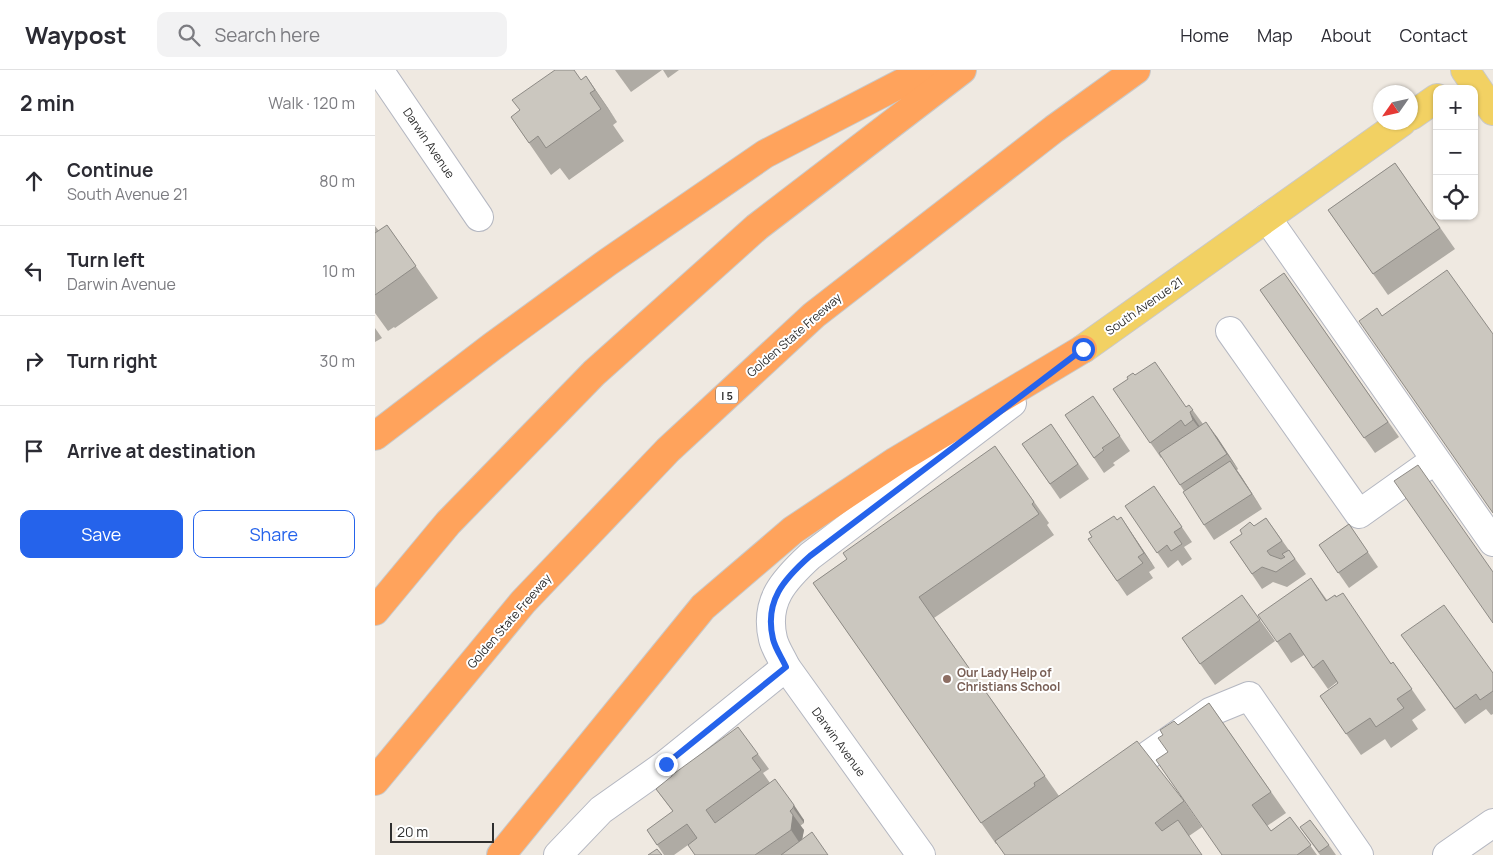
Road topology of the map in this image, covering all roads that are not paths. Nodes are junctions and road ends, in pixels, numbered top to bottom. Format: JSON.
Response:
{"nodes":[{"id":1,"x":379,"y":70,"type":"edge"},
{"id":2,"x":927,"y":70,"type":"edge"},
{"id":3,"x":962,"y":70,"type":"edge"},
{"id":4,"x":1136,"y":70,"type":"edge"},
{"id":5,"x":1465,"y":76,"type":"edge"},
{"id":6,"x":1433,"y":101,"type":"edge"},
{"id":7,"x":1418,"y":111,"type":"edge"},
{"id":8,"x":1493,"y":111,"type":"edge"},
{"id":9,"x":1391,"y":130,"type":"edge"},
{"id":10,"x":479,"y":217,"type":"dead end"},
{"id":11,"x":1267,"y":218,"type":"junction"},
{"id":12,"x":1230,"y":331,"type":"dead end"},
{"id":13,"x":1083,"y":349,"type":"junction"},
{"id":14,"x":375,"y":436,"type":"edge"},
{"id":15,"x":1436,"y":460,"type":"junction"},
{"id":16,"x":1493,"y":542,"type":"edge"},
{"id":17,"x":375,"y":612,"type":"edge"},
{"id":18,"x":771,"y":622,"type":"joint"},
{"id":19,"x":786,"y":667,"type":"junction"},
{"id":20,"x":375,"y":781,"type":"edge"},
{"id":21,"x":1096,"y":792,"type":"edge"},
{"id":22,"x":1493,"y":823,"type":"edge"},
{"id":23,"x":561,"y":854,"type":"edge"},
{"id":24,"x":501,"y":855,"type":"edge"},
{"id":25,"x":921,"y":855,"type":"edge"},
{"id":26,"x":1359,"y":855,"type":"edge"},
{"id":27,"x":1447,"y":855,"type":"edge"}],
"edges":[{"from":1,"to":10,"type":"street","name":"Darwin Avenue"},
{"from":2,"to":14,"type":"highway"},
{"from":3,"to":17,"type":"highway"},
{"from":4,"to":20,"type":"highway","name":"Golden State Freeway","number":"I 5"},
{"from":5,"to":8,"type":"main road"},
{"from":6,"to":7,"type":"main road"},
{"from":9,"to":11,"type":"main road","name":"South Avenue 21"},
{"from":11,"to":13,"type":"main road","name":"South Avenue 21"},
{"from":11,"to":15,"type":"street"},
{"from":12,"to":15,"type":"street"},
{"from":13,"to":18,"type":"street","name":"South Avenue 21"},
{"from":13,"to":24,"type":"highway"},
{"from":15,"to":16,"type":"street"},
{"from":18,"to":19,"type":"street","name":"Darwin Avenue"},
{"from":19,"to":23,"type":"street"},
{"from":19,"to":25,"type":"street","name":"Darwin Avenue"},
{"from":21,"to":26,"type":"street"},
{"from":22,"to":27,"type":"street"}]}
